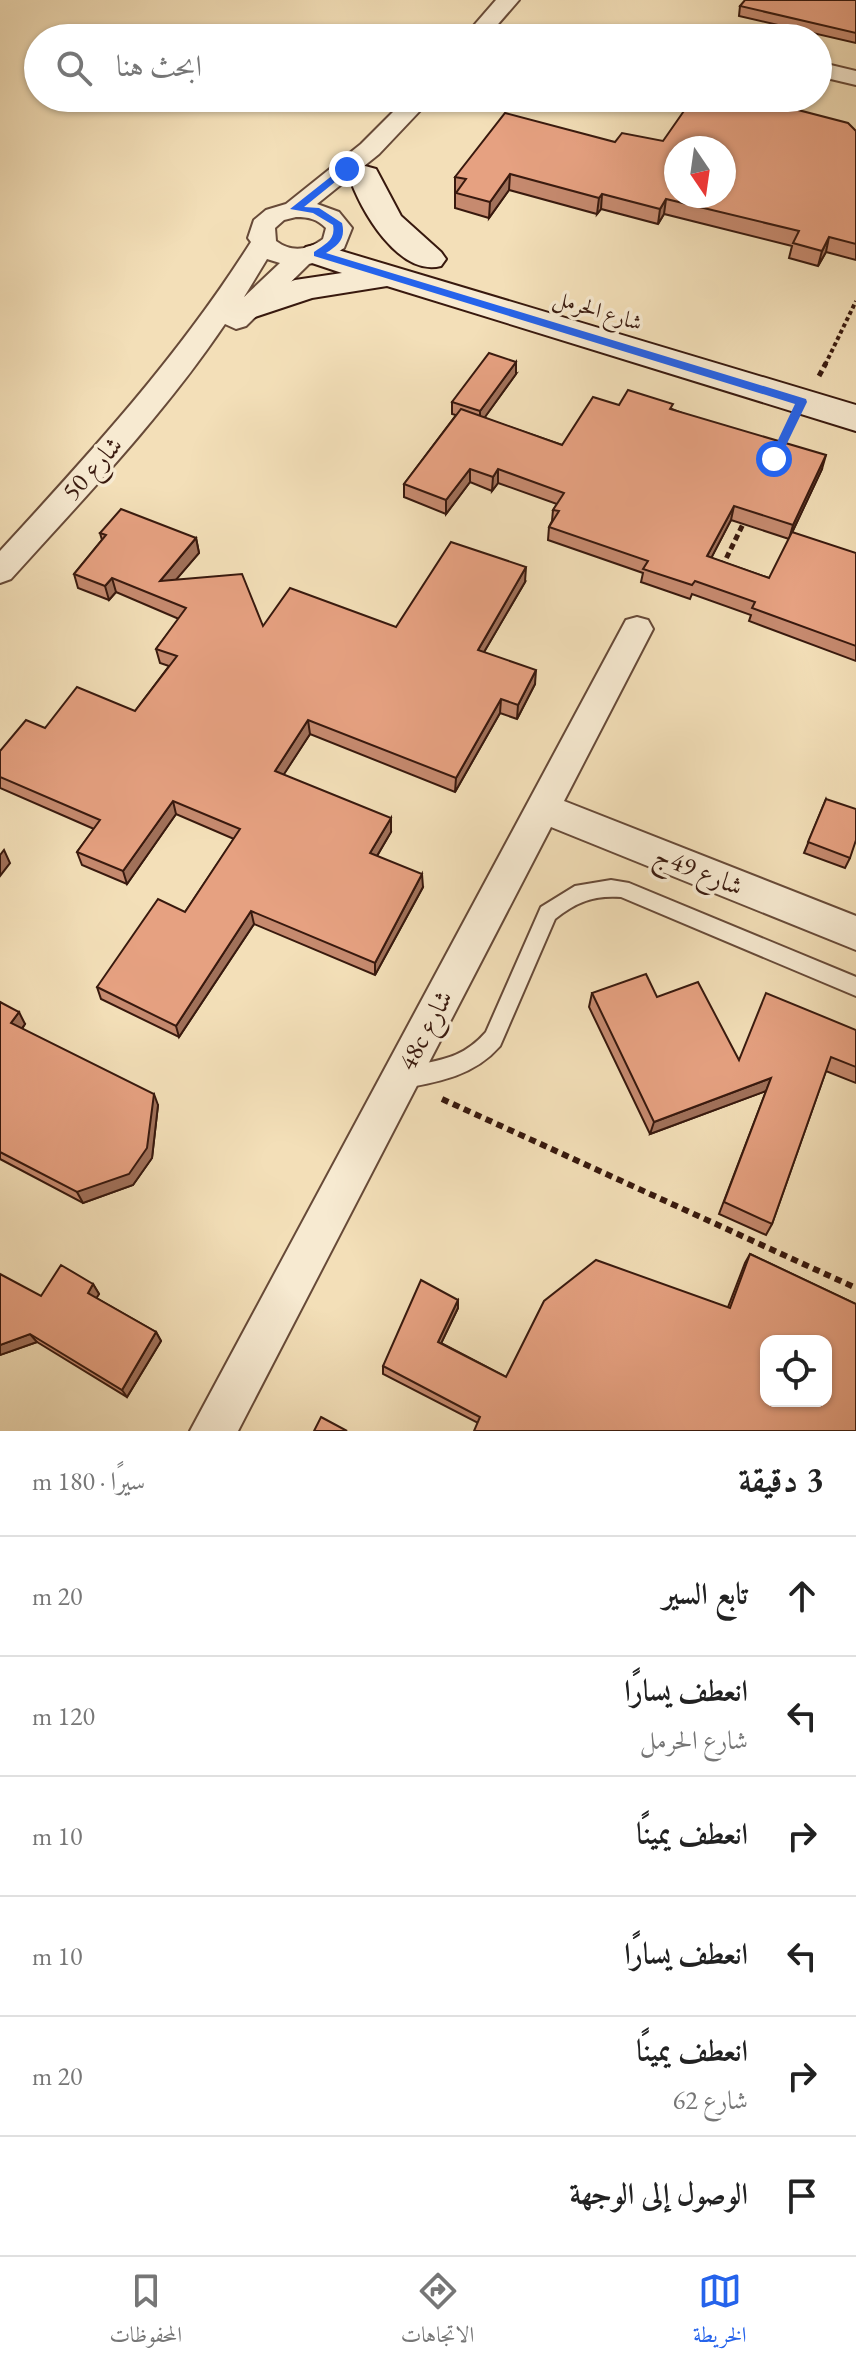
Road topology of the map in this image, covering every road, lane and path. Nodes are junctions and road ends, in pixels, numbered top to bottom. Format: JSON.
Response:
{"nodes":[{"id":1,"x":508,"y":0,"type":"edge"},
{"id":2,"x":487,"y":24,"type":"edge"},
{"id":3,"x":832,"y":72,"type":"edge"},
{"id":4,"x":856,"y":78,"type":"edge"},
{"id":5,"x":407,"y":112,"type":"edge"},
{"id":6,"x":392,"y":129,"type":"junction"},
{"id":7,"x":365,"y":176,"type":"junction"},
{"id":8,"x":295,"y":209,"type":"junction"},
{"id":9,"x":324,"y":242,"type":"junction"},
{"id":10,"x":263,"y":244,"type":"junction"},
{"id":11,"x":415,"y":269,"type":"junction"},
{"id":12,"x":856,"y":301,"type":"edge"},
{"id":13,"x":249,"y":308,"type":"junction"},
{"id":14,"x":184,"y":365,"type":"junction"},
{"id":15,"x":856,"y":388,"type":"edge"},
{"id":16,"x":810,"y":389,"type":"junction"},
{"id":17,"x":856,"y":418,"type":"edge"},
{"id":18,"x":774,"y":459,"type":"edge"},
{"id":19,"x":747,"y":516,"type":"edge"},
{"id":20,"x":0,"y":571,"type":"edge"},
{"id":21,"x":719,"y":573,"type":"edge"},
{"id":22,"x":637,"y":629,"type":"dead end"},
{"id":23,"x":543,"y":808,"type":"junction"},
{"id":24,"x":856,"y":933,"type":"edge"},
{"id":25,"x":856,"y":987,"type":"edge"},
{"id":26,"x":399,"y":1079,"type":"junction"},
{"id":27,"x":856,"y":1288,"type":"edge"},
{"id":28,"x":213,"y":1431,"type":"edge"}],
"edges":[{"from":1,"to":2,"type":"street"},
{"from":3,"to":4,"type":"street"},
{"from":5,"to":6,"type":"street"},
{"from":6,"to":7,"type":"street","name":"شارع 50"},
{"from":6,"to":8,"type":"street"},
{"from":7,"to":9,"type":"street","name":"شارع 50"},
{"from":7,"to":11,"type":"street"},
{"from":8,"to":9,"type":"street"},
{"from":8,"to":10,"type":"street","name":"شارع 50"},
{"from":9,"to":10,"type":"street"},
{"from":9,"to":11,"type":"street","name":"شارع الحرمل"},
{"from":9,"to":13,"type":"street","name":"شارع 50"},
{"from":10,"to":14,"type":"street","name":"شارع 50"},
{"from":11,"to":13,"type":"street"},
{"from":11,"to":16,"type":"street","name":"شارع الحرمل"},
{"from":12,"to":16,"type":"path"},
{"from":13,"to":14,"type":"street","name":"شارع 50"},
{"from":14,"to":20,"type":"street","name":"شارع 50"},
{"from":15,"to":16,"type":"street","name":"شارع الحرمل"},
{"from":16,"to":17,"type":"street","name":"شارع الحرمل"},
{"from":16,"to":18,"type":"path"},
{"from":19,"to":21,"type":"path"},
{"from":22,"to":23,"type":"street","name":"48c شارع"},
{"from":23,"to":24,"type":"street","name":"شارع 49ج"},
{"from":23,"to":26,"type":"street","name":"48c شارع"},
{"from":25,"to":26,"type":"lane"},
{"from":26,"to":27,"type":"path"},
{"from":26,"to":28,"type":"street","name":"48c شارع"}]}
